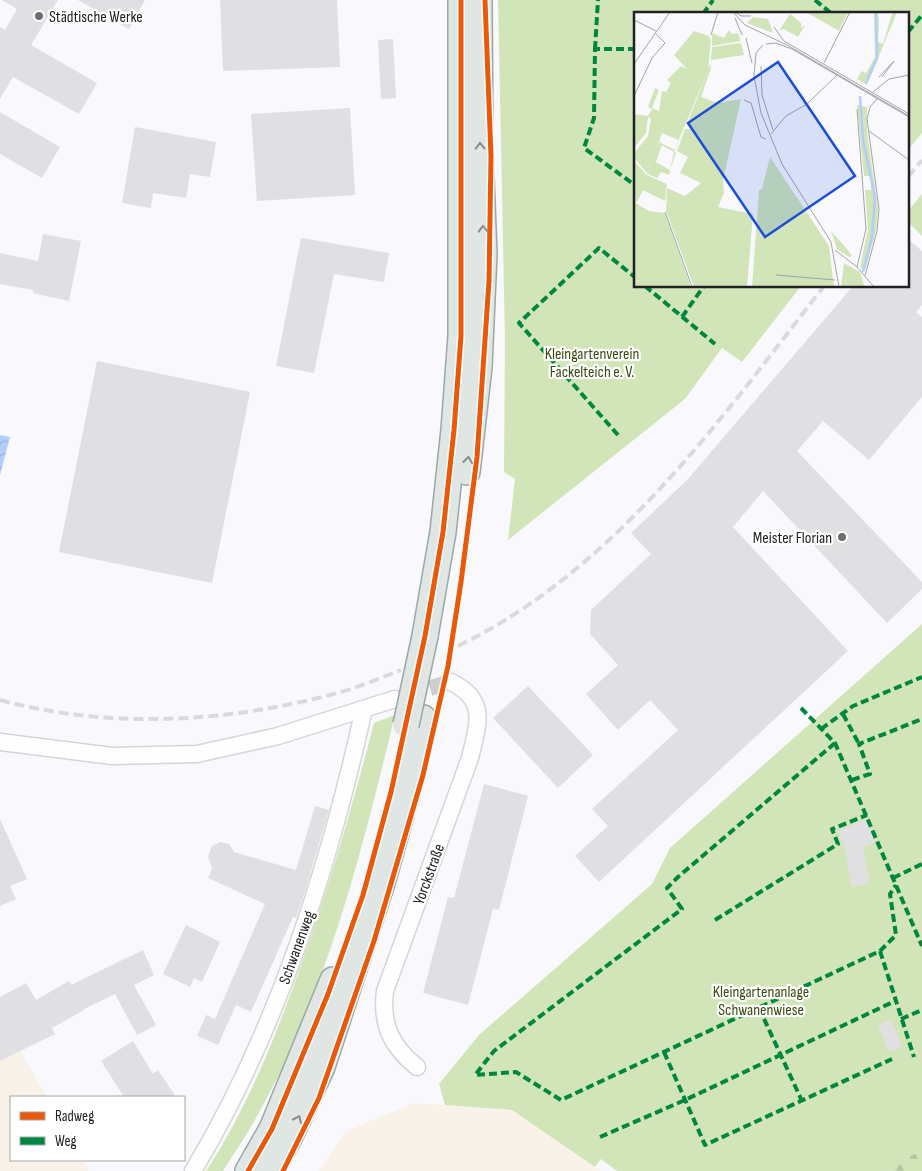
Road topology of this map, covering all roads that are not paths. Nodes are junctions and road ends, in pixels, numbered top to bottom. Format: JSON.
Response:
{"nodes":[{"id":1,"x":460,"y":0,"type":"edge"},
{"id":2,"x":479,"y":0,"type":"edge"},
{"id":3,"x":433,"y":633,"type":"junction"},
{"id":4,"x":450,"y":682,"type":"dead end"},
{"id":5,"x":395,"y":699,"type":"tunnel mouth"},
{"id":6,"x":364,"y":709,"type":"junction"},
{"id":7,"x":415,"y":722,"type":"junction"},
{"id":8,"x":0,"y":742,"type":"edge"},
{"id":9,"x":417,"y":1067,"type":"dead end"},
{"id":10,"x":192,"y":1171,"type":"edge"},
{"id":11,"x":248,"y":1171,"type":"edge"},
{"id":12,"x":270,"y":1171,"type":"edge"}],
"edges":[{"from":1,"to":3,"type":"main road"},
{"from":3,"to":2,"type":"main road","one_way":true},
{"from":3,"to":7,"type":"main road","bridge":true},
{"from":4,"to":9,"type":"street","name":"Yorckstraße"},
{"from":5,"to":6,"type":"street"},
{"from":6,"to":8,"type":"street"},
{"from":6,"to":10,"type":"street","name":"Schwanenweg"},
{"from":7,"to":11,"type":"main road"},
{"from":12,"to":7,"type":"main road","one_way":true}]}
